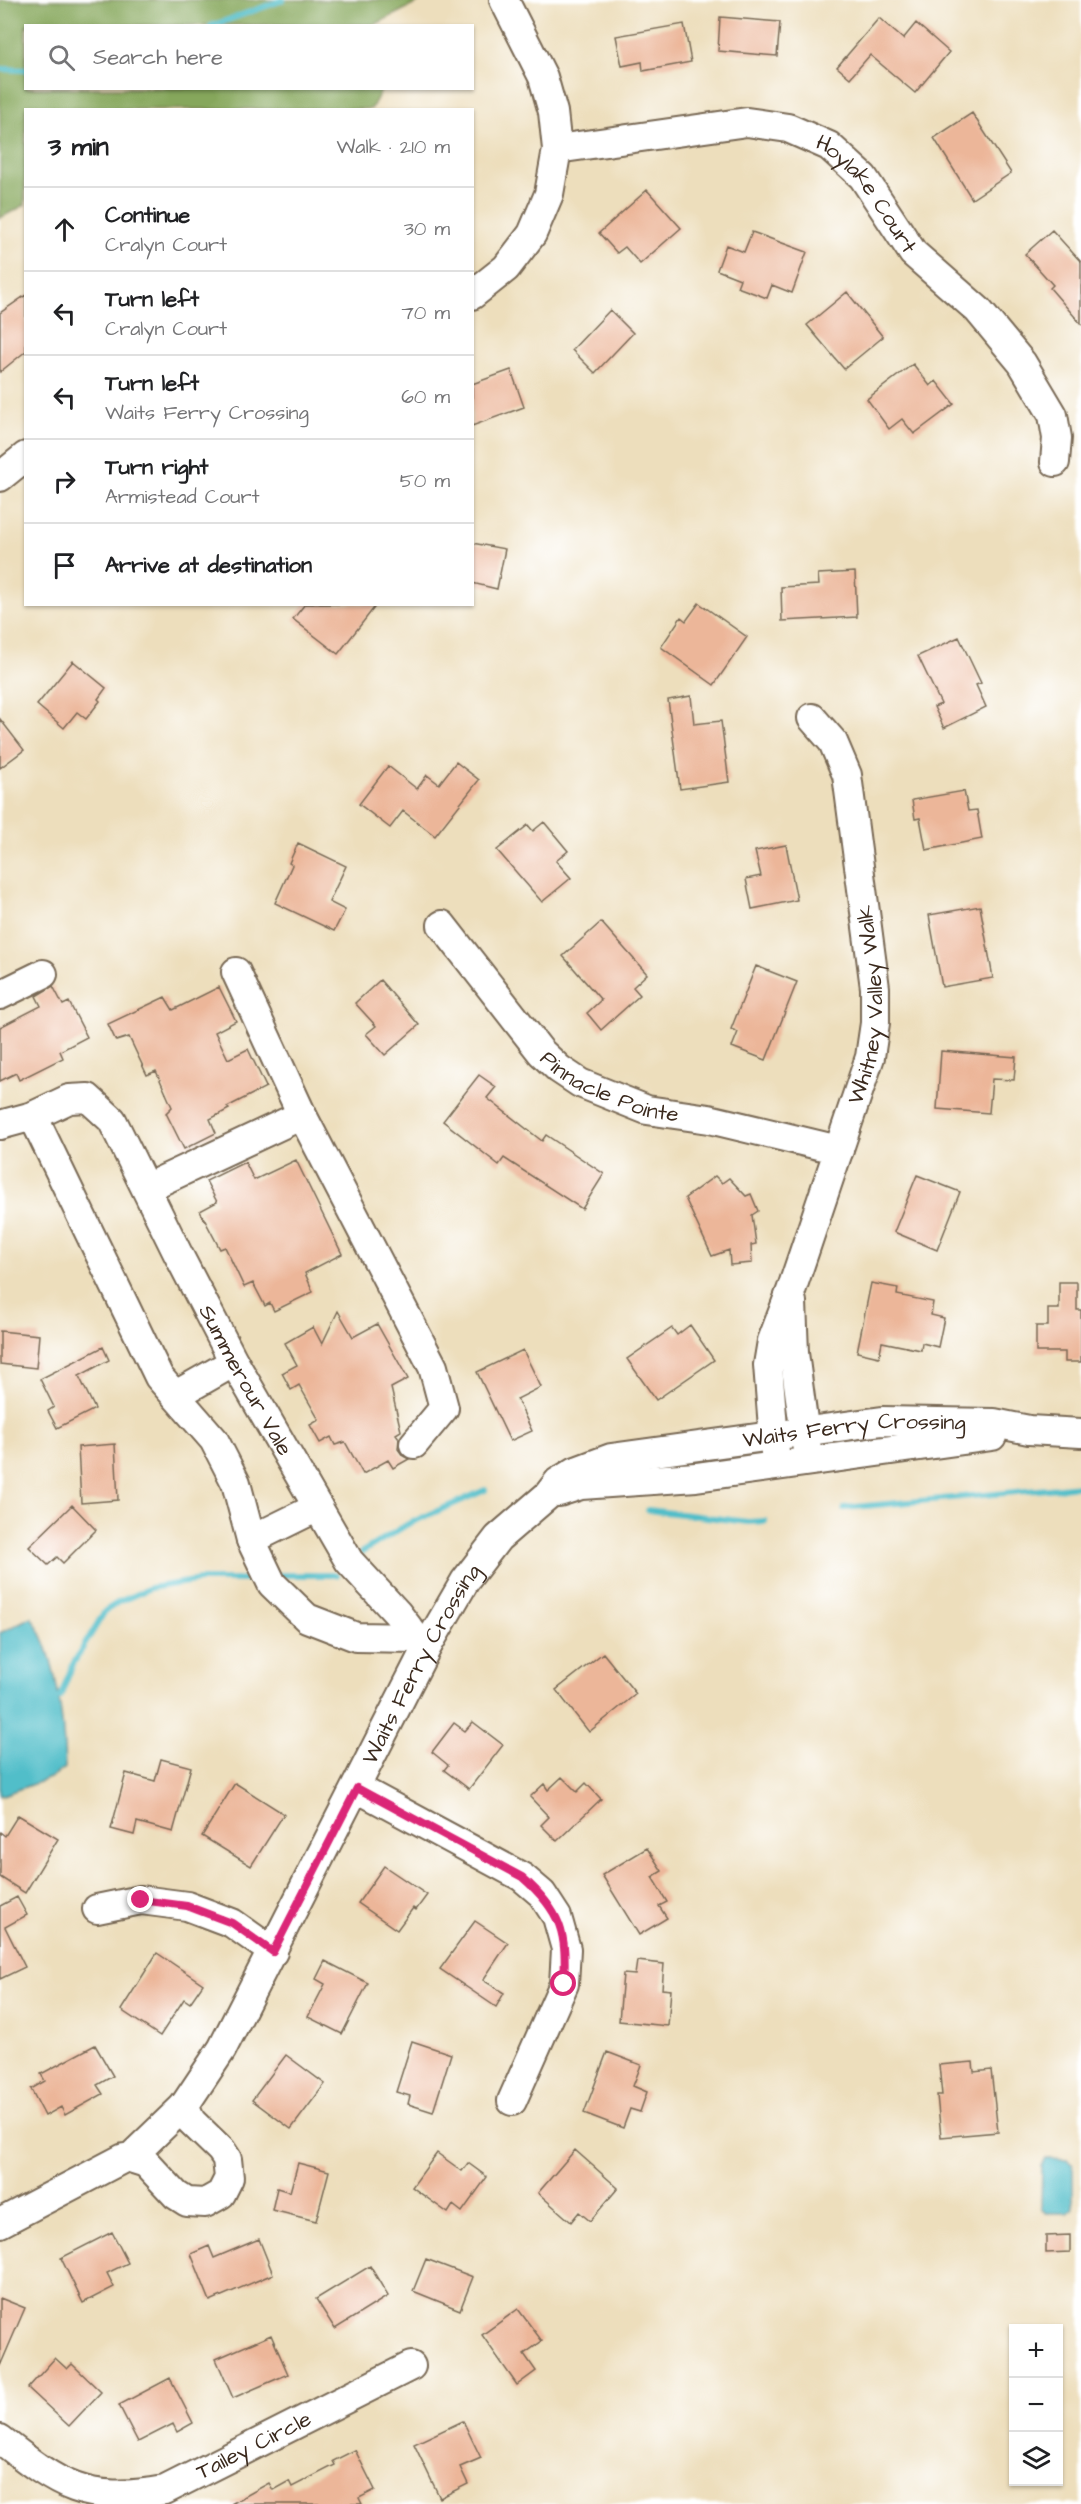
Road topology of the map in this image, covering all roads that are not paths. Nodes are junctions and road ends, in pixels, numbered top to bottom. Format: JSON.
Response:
{"nodes":[{"id":1,"x":504,"y":0,"type":"edge"},
{"id":2,"x":557,"y":149,"type":"junction"},
{"id":3,"x":474,"y":293,"type":"edge"},
{"id":4,"x":24,"y":458,"type":"edge"},
{"id":5,"x":1055,"y":462,"type":"dead end"},
{"id":6,"x":0,"y":477,"type":"edge"},
{"id":7,"x":812,"y":718,"type":"dead end"},
{"id":8,"x":442,"y":925,"type":"dead end"},
{"id":9,"x":236,"y":972,"type":"dead end"},
{"id":10,"x":43,"y":974,"type":"dead end"},
{"id":11,"x":0,"y":995,"type":"edge"},
{"id":12,"x":302,"y":1115,"type":"junction"},
{"id":13,"x":33,"y":1116,"type":"junction"},
{"id":14,"x":0,"y":1125,"type":"edge"},
{"id":15,"x":839,"y":1150,"type":"junction"},
{"id":16,"x":146,"y":1188,"type":"junction"},
{"id":17,"x":791,"y":1291,"type":"junction"},
{"id":18,"x":234,"y":1362,"type":"junction"},
{"id":19,"x":176,"y":1395,"type":"junction"},
{"id":20,"x":1029,"y":1430,"type":"junction"},
{"id":21,"x":803,"y":1431,"type":"junction"},
{"id":22,"x":1081,"y":1433,"type":"edge"},
{"id":23,"x":774,"y":1435,"type":"junction"},
{"id":24,"x":414,"y":1444,"type":"dead end"},
{"id":25,"x":809,"y":1461,"type":"junction"},
{"id":26,"x":776,"y":1465,"type":"junction"},
{"id":27,"x":548,"y":1495,"type":"junction"},
{"id":28,"x":318,"y":1507,"type":"junction"},
{"id":29,"x":251,"y":1540,"type":"junction"},
{"id":30,"x":423,"y":1640,"type":"junction"},
{"id":31,"x":357,"y":1788,"type":"junction"},
{"id":32,"x":97,"y":1909,"type":"dead end"},
{"id":33,"x":273,"y":1952,"type":"junction"},
{"id":34,"x":512,"y":2101,"type":"dead end"},
{"id":35,"x":184,"y":2106,"type":"junction"},
{"id":36,"x":130,"y":2158,"type":"junction"},
{"id":37,"x":0,"y":2223,"type":"edge"},
{"id":38,"x":411,"y":2366,"type":"dead end"},
{"id":39,"x":0,"y":2439,"type":"edge"}],
"edges":[{"from":1,"to":2,"type":"street"},
{"from":2,"to":3,"type":"street"},
{"from":2,"to":5,"type":"street","name":"Hoylake Court"},
{"from":4,"to":6,"type":"street"},
{"from":7,"to":15,"type":"street","name":"Whitney Valley Walk"},
{"from":8,"to":15,"type":"street","name":"Pinnacle Pointe"},
{"from":9,"to":12,"type":"street"},
{"from":10,"to":11,"type":"street"},
{"from":12,"to":16,"type":"street"},
{"from":12,"to":24,"type":"street"},
{"from":13,"to":14,"type":"street"},
{"from":13,"to":16,"type":"street","name":"Summerour Vale"},
{"from":13,"to":19,"type":"street"},
{"from":15,"to":17,"type":"street","name":"Whitney Valley Walk"},
{"from":16,"to":18,"type":"street","name":"Summerour Vale"},
{"from":17,"to":21,"type":"street","name":"Whitney Valley Walk"},
{"from":17,"to":23,"type":"street","name":"Whitney Valley Walk"},
{"from":18,"to":19,"type":"street"},
{"from":18,"to":28,"type":"street","name":"Summerour Vale"},
{"from":19,"to":29,"type":"street"},
{"from":20,"to":21,"type":"street","name":"Waits Ferry Crossing"},
{"from":20,"to":22,"type":"street","name":"Waits Ferry Crossing"},
{"from":20,"to":25,"type":"street","name":"Waits Ferry Crossing"},
{"from":21,"to":23,"type":"street","name":"Waits Ferry Crossing"},
{"from":21,"to":25,"type":"street","name":"Whitney Valley Walk"},
{"from":23,"to":26,"type":"street","name":"Whitney Valley Walk"},
{"from":23,"to":27,"type":"street","name":"Waits Ferry Crossing"},
{"from":25,"to":26,"type":"street","name":"Waits Ferry Crossing"},
{"from":26,"to":27,"type":"street","name":"Waits Ferry Crossing"},
{"from":27,"to":30,"type":"street","name":"Waits Ferry Crossing"},
{"from":28,"to":29,"type":"street"},
{"from":28,"to":30,"type":"street","name":"Summerour Vale"},
{"from":29,"to":30,"type":"street"},
{"from":30,"to":31,"type":"street","name":"Waits Ferry Crossing"},
{"from":31,"to":33,"type":"street","name":"Waits Ferry Crossing"},
{"from":31,"to":34,"type":"street"},
{"from":32,"to":33,"type":"street"},
{"from":33,"to":35,"type":"street","name":"Waits Ferry Crossing"},
{"from":35,"to":36,"type":"street","name":"Waits Ferry Crossing"},
{"from":35,"to":36,"type":"street"},
{"from":36,"to":37,"type":"street","name":"Waits Ferry Crossing"},
{"from":38,"to":39,"type":"street","name":"Tailey Circle"}]}
